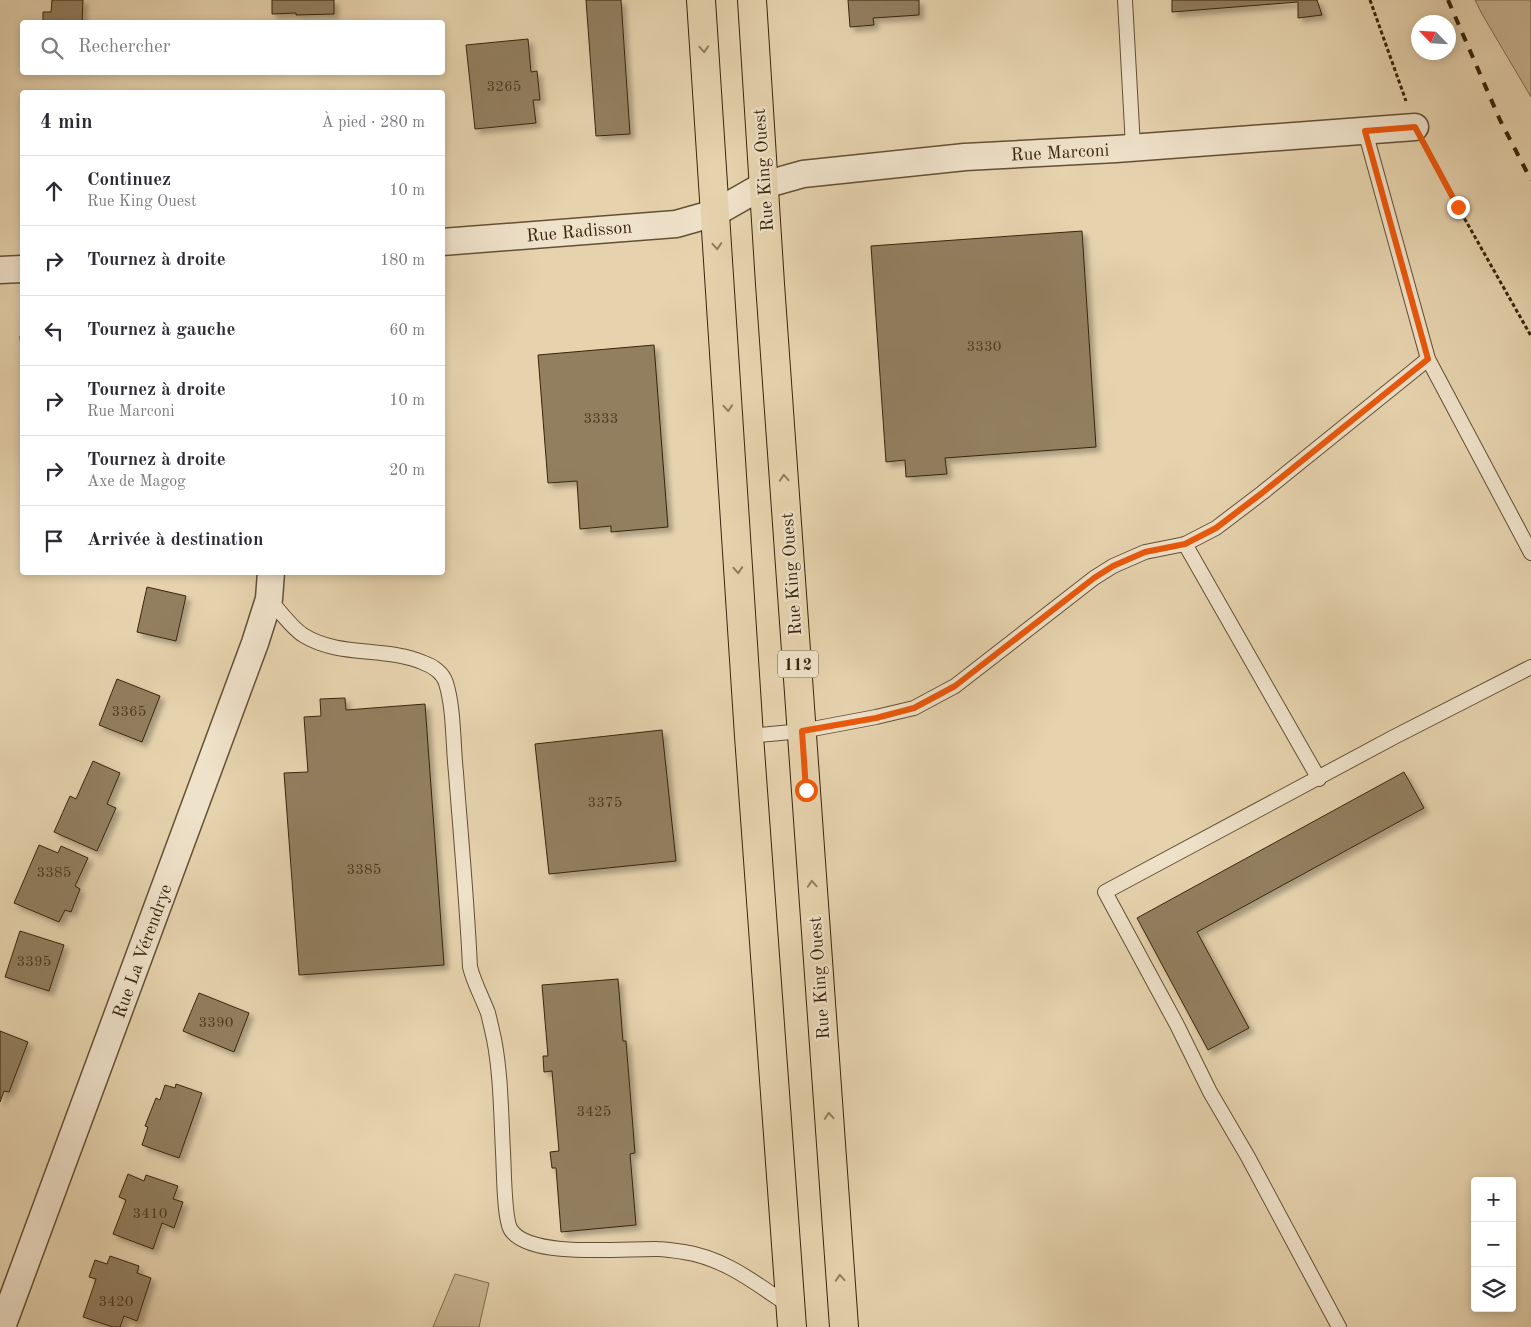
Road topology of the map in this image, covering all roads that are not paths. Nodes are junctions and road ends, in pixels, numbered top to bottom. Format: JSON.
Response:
{"nodes":[{"id":1,"x":701,"y":0,"type":"edge"},
{"id":2,"x":752,"y":0,"type":"edge"},
{"id":3,"x":1124,"y":0,"type":"edge"},
{"id":4,"x":1415,"y":127,"type":"road end"},
{"id":5,"x":1365,"y":131,"type":"junction"},
{"id":6,"x":1133,"y":147,"type":"junction"},
{"id":7,"x":764,"y":185,"type":"junction"},
{"id":8,"x":714,"y":213,"type":"junction"},
{"id":9,"x":445,"y":242,"type":"edge"},
{"id":10,"x":20,"y":269,"type":"edge"},
{"id":11,"x":0,"y":270,"type":"edge"},
{"id":12,"x":1428,"y":359,"type":"junction"},
{"id":13,"x":1185,"y":544,"type":"junction"},
{"id":14,"x":1531,"y":553,"type":"edge"},
{"id":15,"x":270,"y":575,"type":"edge"},
{"id":16,"x":269,"y":599,"type":"junction"},
{"id":17,"x":1531,"y":667,"type":"edge"},
{"id":18,"x":802,"y":731,"type":"junction"},
{"id":19,"x":749,"y":736,"type":"junction"},
{"id":20,"x":1319,"y":778,"type":"junction"},
{"id":21,"x":792,"y":1317,"type":"edge"},
{"id":22,"x":2,"y":1327,"type":"edge"},
{"id":23,"x":844,"y":1327,"type":"edge"},
{"id":24,"x":1339,"y":1327,"type":"edge"}],
"edges":[{"from":1,"to":8,"type":"main road","one_way":true},
{"from":2,"to":7,"type":"main road","name":"Rue King Ouest","number":"112"},
{"from":3,"to":6,"type":"lane"},
{"from":4,"to":5,"type":"street","name":"Rue Marconi"},
{"from":5,"to":6,"type":"street","name":"Rue Marconi"},
{"from":5,"to":12,"type":"lane"},
{"from":6,"to":7,"type":"street","name":"Rue Marconi"},
{"from":7,"to":8,"type":"street","name":"Rue Marconi"},
{"from":18,"to":7,"type":"main road","name":"Rue King Ouest","number":"112","one_way":true},
{"from":8,"to":9,"type":"street","name":"Rue Radisson"},
{"from":8,"to":19,"type":"main road","one_way":true},
{"from":10,"to":11,"type":"street"},
{"from":12,"to":13,"type":"lane"},
{"from":12,"to":14,"type":"lane"},
{"from":13,"to":18,"type":"lane"},
{"from":13,"to":20,"type":"lane"},
{"from":15,"to":16,"type":"street","name":"Rue La Vérendrye"},
{"from":16,"to":21,"type":"lane"},
{"from":16,"to":22,"type":"street","name":"Rue La Vérendrye"},
{"from":17,"to":20,"type":"lane"},
{"from":18,"to":19,"type":"lane"},
{"from":23,"to":18,"type":"main road","name":"Rue King Ouest","number":"112","one_way":true},
{"from":19,"to":21,"type":"main road"},
{"from":20,"to":24,"type":"lane"}]}
